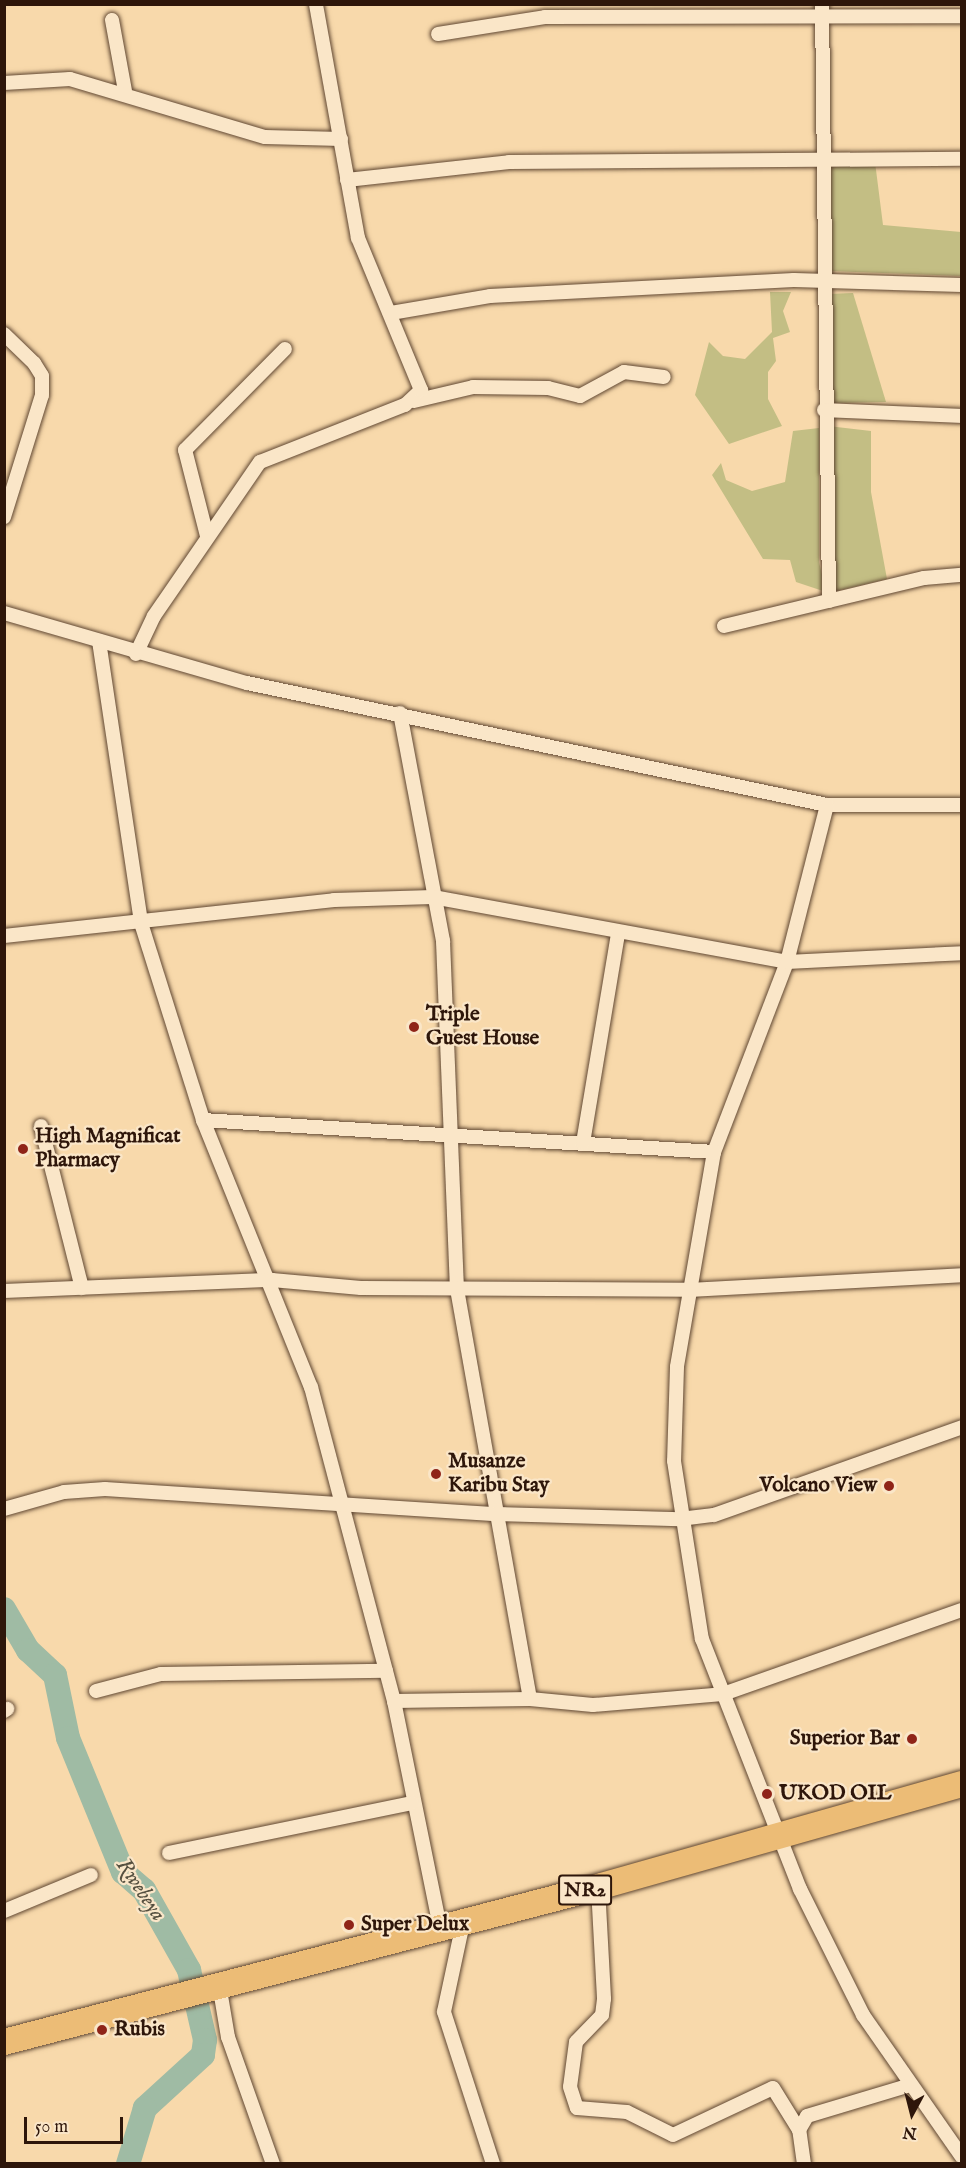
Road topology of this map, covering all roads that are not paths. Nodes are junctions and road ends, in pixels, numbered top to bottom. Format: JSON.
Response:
{"nodes":[{"id":1,"x":316,"y":4,"type":"edge"},
{"id":2,"x":822,"y":9,"type":"edge"},
{"id":3,"x":962,"y":16,"type":"edge"},
{"id":4,"x":112,"y":21,"type":"dead end"},
{"id":5,"x":438,"y":34,"type":"dead end"},
{"id":6,"x":4,"y":83,"type":"edge"},
{"id":7,"x":125,"y":92,"type":"junction"},
{"id":8,"x":341,"y":139,"type":"junction"},
{"id":9,"x":822,"y":157,"type":"junction"},
{"id":10,"x":962,"y":159,"type":"edge"},
{"id":11,"x":347,"y":180,"type":"junction"},
{"id":12,"x":824,"y":280,"type":"junction"},
{"id":13,"x":962,"y":285,"type":"edge"},
{"id":14,"x":390,"y":313,"type":"junction"},
{"id":15,"x":4,"y":334,"type":"edge"},
{"id":16,"x":285,"y":349,"type":"dead end"},
{"id":17,"x":664,"y":377,"type":"dead end"},
{"id":18,"x":414,"y":401,"type":"junction"},
{"id":19,"x":824,"y":410,"type":"junction"},
{"id":20,"x":962,"y":416,"type":"edge"},
{"id":21,"x":4,"y":517,"type":"edge"},
{"id":22,"x":207,"y":536,"type":"junction"},
{"id":23,"x":962,"y":575,"type":"edge"},
{"id":24,"x":829,"y":601,"type":"junction"},
{"id":25,"x":4,"y":613,"type":"edge"},
{"id":26,"x":724,"y":626,"type":"dead end"},
{"id":27,"x":99,"y":641,"type":"junction"},
{"id":28,"x":136,"y":654,"type":"junction"},
{"id":29,"x":400,"y":712,"type":"junction"},
{"id":30,"x":962,"y":805,"type":"edge"},
{"id":31,"x":827,"y":806,"type":"junction"},
{"id":32,"x":433,"y":897,"type":"junction"},
{"id":33,"x":141,"y":923,"type":"junction"},
{"id":34,"x":618,"y":933,"type":"junction"},
{"id":35,"x":4,"y":936,"type":"edge"},
{"id":36,"x":962,"y":953,"type":"edge"},
{"id":37,"x":787,"y":962,"type":"junction"},
{"id":38,"x":203,"y":1120,"type":"junction"},
{"id":39,"x":41,"y":1126,"type":"dead end"},
{"id":40,"x":450,"y":1134,"type":"junction"},
{"id":41,"x":583,"y":1143,"type":"junction"},
{"id":42,"x":714,"y":1152,"type":"junction"},
{"id":43,"x":962,"y":1275,"type":"edge"},
{"id":44,"x":272,"y":1280,"type":"junction"},
{"id":45,"x":82,"y":1288,"type":"junction"},
{"id":46,"x":457,"y":1289,"type":"junction"},
{"id":47,"x":689,"y":1290,"type":"junction"},
{"id":48,"x":4,"y":1291,"type":"edge"},
{"id":49,"x":962,"y":1427,"type":"edge"},
{"id":50,"x":343,"y":1503,"type":"junction"},
{"id":51,"x":4,"y":1509,"type":"edge"},
{"id":52,"x":496,"y":1514,"type":"junction"},
{"id":53,"x":680,"y":1519,"type":"junction"},
{"id":54,"x":962,"y":1610,"type":"edge"},
{"id":55,"x":386,"y":1671,"type":"junction"},
{"id":56,"x":96,"y":1691,"type":"dead end"},
{"id":57,"x":723,"y":1694,"type":"junction"},
{"id":58,"x":530,"y":1699,"type":"junction"},
{"id":59,"x":394,"y":1701,"type":"junction"},
{"id":60,"x":962,"y":1784,"type":"edge"},
{"id":61,"x":412,"y":1803,"type":"junction"},
{"id":62,"x":781,"y":1836,"type":"junction"},
{"id":63,"x":169,"y":1853,"type":"dead end"},
{"id":64,"x":91,"y":1875,"type":"dead end"},
{"id":65,"x":598,"y":1887,"type":"junction"},
{"id":66,"x":4,"y":1911,"type":"edge"},
{"id":67,"x":451,"y":1925,"type":"junction"},
{"id":68,"x":213,"y":1986,"type":"junction"},
{"id":69,"x":4,"y":2042,"type":"edge"},
{"id":70,"x":907,"y":2086,"type":"junction"},
{"id":71,"x":799,"y":2130,"type":"junction"},
{"id":72,"x":962,"y":2157,"type":"edge"},
{"id":73,"x":273,"y":2163,"type":"edge"},
{"id":74,"x":493,"y":2163,"type":"edge"},
{"id":75,"x":804,"y":2163,"type":"edge"}],
"edges":[{"from":1,"to":8,"type":"street"},
{"from":2,"to":3,"type":"street"},
{"from":2,"to":5,"type":"street"},
{"from":2,"to":9,"type":"street"},
{"from":4,"to":7,"type":"street"},
{"from":6,"to":7,"type":"street"},
{"from":7,"to":8,"type":"street"},
{"from":8,"to":11,"type":"street"},
{"from":9,"to":10,"type":"street"},
{"from":9,"to":11,"type":"street"},
{"from":9,"to":12,"type":"street"},
{"from":11,"to":14,"type":"street"},
{"from":12,"to":13,"type":"street"},
{"from":12,"to":14,"type":"street"},
{"from":12,"to":19,"type":"street"},
{"from":14,"to":18,"type":"street"},
{"from":15,"to":21,"type":"street"},
{"from":16,"to":22,"type":"street"},
{"from":17,"to":18,"type":"street"},
{"from":18,"to":22,"type":"street"},
{"from":19,"to":20,"type":"street"},
{"from":19,"to":24,"type":"street"},
{"from":22,"to":28,"type":"street"},
{"from":23,"to":24,"type":"street"},
{"from":24,"to":26,"type":"street"},
{"from":25,"to":27,"type":"street"},
{"from":27,"to":28,"type":"street"},
{"from":27,"to":33,"type":"street"},
{"from":28,"to":29,"type":"street"},
{"from":29,"to":31,"type":"street"},
{"from":29,"to":32,"type":"street"},
{"from":30,"to":31,"type":"street"},
{"from":31,"to":37,"type":"street"},
{"from":32,"to":33,"type":"street"},
{"from":32,"to":34,"type":"street"},
{"from":32,"to":40,"type":"street"},
{"from":33,"to":35,"type":"street"},
{"from":33,"to":38,"type":"street"},
{"from":34,"to":37,"type":"street"},
{"from":34,"to":41,"type":"street"},
{"from":36,"to":37,"type":"street"},
{"from":37,"to":42,"type":"street"},
{"from":38,"to":40,"type":"street"},
{"from":38,"to":44,"type":"street"},
{"from":39,"to":45,"type":"street"},
{"from":40,"to":41,"type":"street"},
{"from":40,"to":46,"type":"street"},
{"from":41,"to":42,"type":"street"},
{"from":42,"to":47,"type":"street"},
{"from":43,"to":47,"type":"street"},
{"from":44,"to":45,"type":"street"},
{"from":44,"to":46,"type":"street"},
{"from":44,"to":50,"type":"street"},
{"from":45,"to":48,"type":"street"},
{"from":46,"to":47,"type":"street"},
{"from":46,"to":52,"type":"street"},
{"from":47,"to":53,"type":"street"},
{"from":49,"to":53,"type":"street"},
{"from":50,"to":51,"type":"street"},
{"from":50,"to":52,"type":"street"},
{"from":50,"to":55,"type":"street"},
{"from":52,"to":53,"type":"street"},
{"from":52,"to":58,"type":"street"},
{"from":53,"to":57,"type":"street"},
{"from":54,"to":57,"type":"street"},
{"from":55,"to":56,"type":"street"},
{"from":55,"to":59,"type":"street"},
{"from":57,"to":58,"type":"street"},
{"from":57,"to":62,"type":"street"},
{"from":58,"to":59,"type":"street"},
{"from":59,"to":61,"type":"street"},
{"from":60,"to":62,"type":"highway","number":"NR2"},
{"from":61,"to":63,"type":"street"},
{"from":61,"to":67,"type":"street"},
{"from":62,"to":65,"type":"highway","number":"NR2"},
{"from":62,"to":70,"type":"street"},
{"from":64,"to":66,"type":"street"},
{"from":65,"to":67,"type":"highway","number":"NR2"},
{"from":65,"to":71,"type":"street"},
{"from":67,"to":68,"type":"highway","number":"NR2"},
{"from":67,"to":74,"type":"street"},
{"from":68,"to":69,"type":"highway","number":"NR2"},
{"from":68,"to":73,"type":"street"},
{"from":70,"to":71,"type":"street"},
{"from":70,"to":72,"type":"street"},
{"from":71,"to":75,"type":"street"}]}
